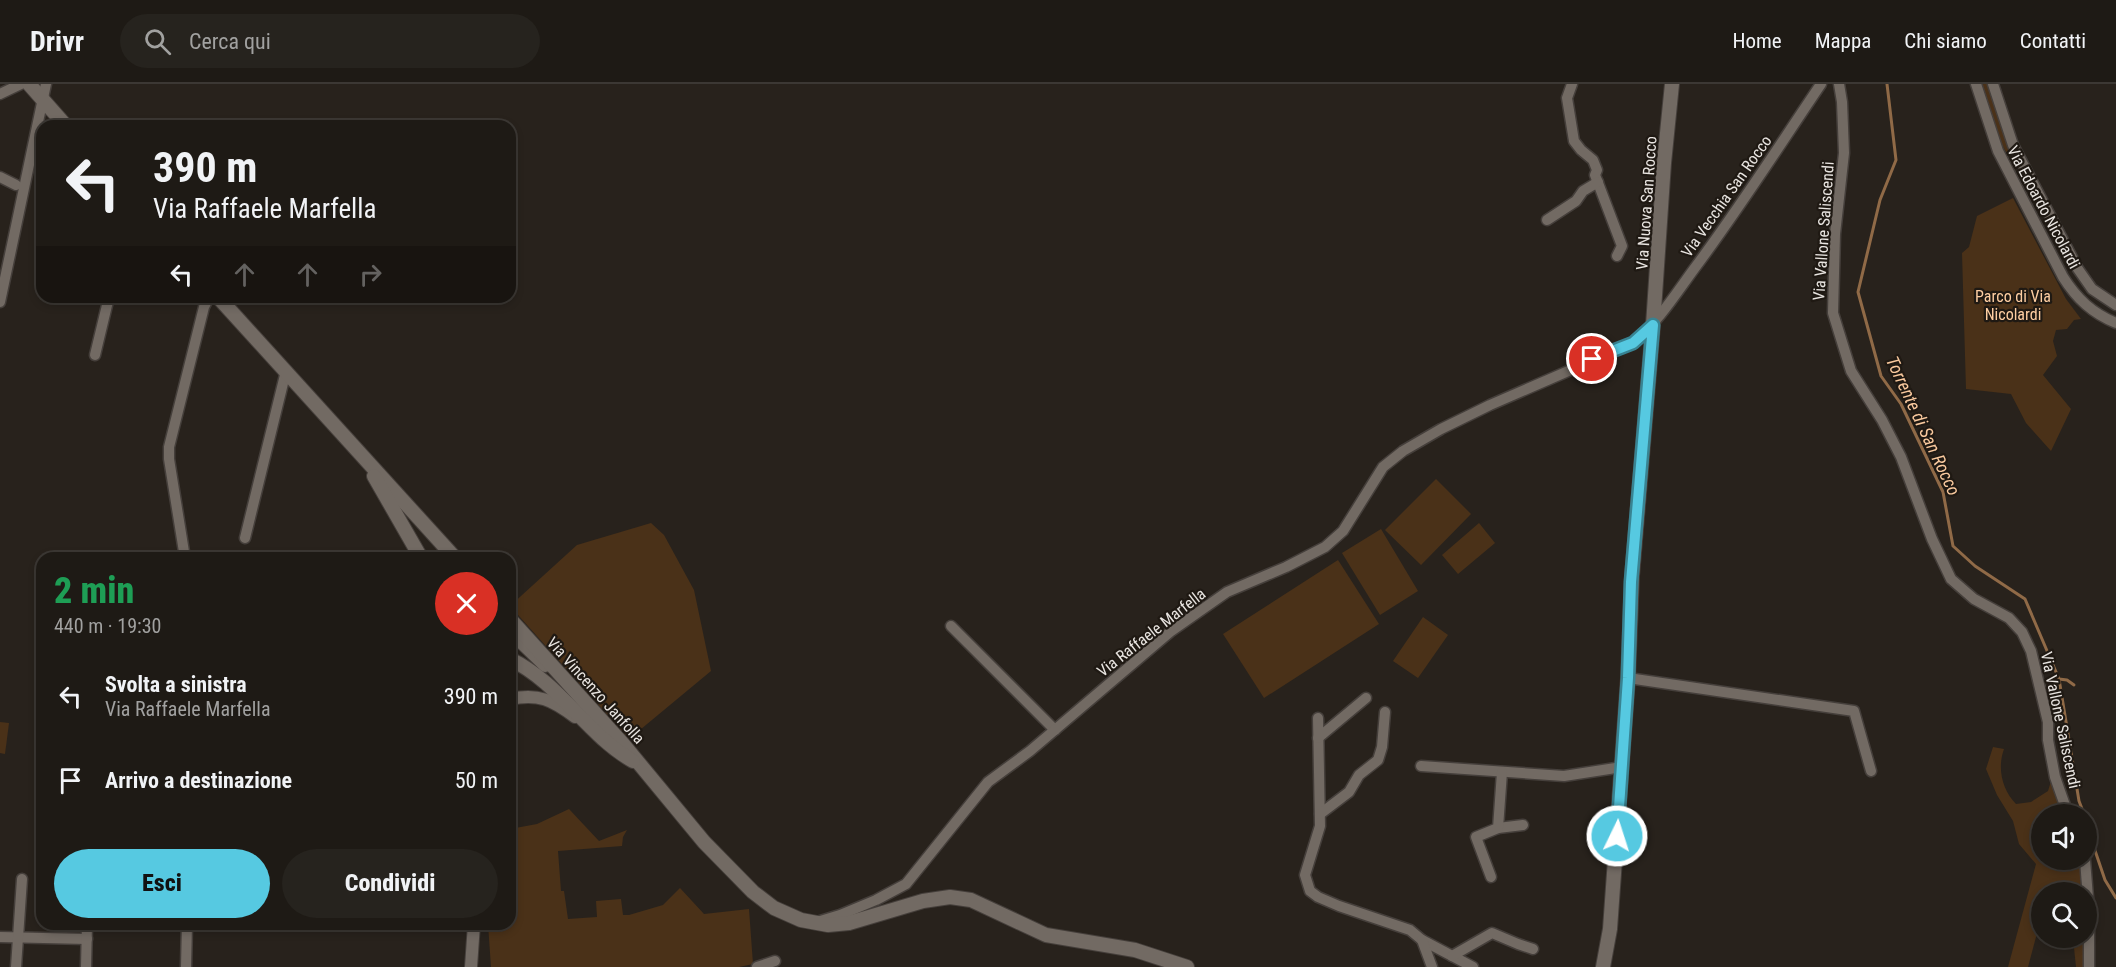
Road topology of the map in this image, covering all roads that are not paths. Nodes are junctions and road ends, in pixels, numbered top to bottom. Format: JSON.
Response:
{"nodes":[{"id":1,"x":21,"y":84,"type":"edge"},
{"id":2,"x":29,"y":84,"type":"edge"},
{"id":3,"x":46,"y":84,"type":"edge"},
{"id":4,"x":1572,"y":84,"type":"edge"},
{"id":5,"x":1672,"y":84,"type":"edge"},
{"id":6,"x":1821,"y":84,"type":"edge"},
{"id":7,"x":1839,"y":84,"type":"edge"},
{"id":8,"x":1976,"y":84,"type":"edge"},
{"id":9,"x":1993,"y":84,"type":"edge"},
{"id":10,"x":0,"y":94,"type":"edge"},
{"id":11,"x":43,"y":100,"type":"junction"},
{"id":12,"x":39,"y":120,"type":"edge"},
{"id":13,"x":61,"y":120,"type":"edge"},
{"id":14,"x":36,"y":133,"type":"edge"},
{"id":15,"x":2019,"y":156,"type":"junction"},
{"id":16,"x":2006,"y":167,"type":"junction"},
{"id":17,"x":2026,"y":170,"type":"junction"},
{"id":18,"x":0,"y":177,"type":"edge"},
{"id":19,"x":2012,"y":178,"type":"junction"},
{"id":20,"x":1598,"y":182,"type":"junction"},
{"id":21,"x":16,"y":185,"type":"dead end"},
{"id":22,"x":2051,"y":217,"type":"junction"},
{"id":23,"x":1547,"y":220,"type":"dead end"},
{"id":24,"x":2036,"y":224,"type":"junction"},
{"id":25,"x":1617,"y":256,"type":"dead end"},
{"id":26,"x":0,"y":302,"type":"edge"},
{"id":27,"x":108,"y":303,"type":"edge"},
{"id":28,"x":206,"y":303,"type":"edge"},
{"id":29,"x":224,"y":303,"type":"edge"},
{"id":30,"x":2116,"y":305,"type":"edge"},
{"id":31,"x":2116,"y":323,"type":"edge"},
{"id":32,"x":1653,"y":325,"type":"junction"},
{"id":33,"x":95,"y":355,"type":"dead end"},
{"id":34,"x":286,"y":371,"type":"junction"},
{"id":35,"x":364,"y":458,"type":"junction"},
{"id":36,"x":398,"y":518,"type":"junction"},
{"id":37,"x":245,"y":538,"type":"dead end"},
{"id":38,"x":183,"y":552,"type":"edge"},
{"id":39,"x":412,"y":552,"type":"edge"},
{"id":40,"x":418,"y":552,"type":"edge"},
{"id":41,"x":449,"y":552,"type":"edge"},
{"id":42,"x":516,"y":626,"type":"edge"},
{"id":43,"x":951,"y":626,"type":"dead end"},
{"id":44,"x":516,"y":638,"type":"edge"},
{"id":45,"x":516,"y":662,"type":"edge"},
{"id":46,"x":1628,"y":678,"type":"junction"},
{"id":47,"x":574,"y":689,"type":"junction"},
{"id":48,"x":516,"y":698,"type":"edge"},
{"id":49,"x":1366,"y":698,"type":"dead end"},
{"id":50,"x":1385,"y":712,"type":"dead end"},
{"id":51,"x":1318,"y":718,"type":"dead end"},
{"id":52,"x":591,"y":728,"type":"junction"},
{"id":53,"x":1055,"y":730,"type":"junction"},
{"id":54,"x":1318,"y":738,"type":"junction"},
{"id":55,"x":640,"y":766,"type":"junction"},
{"id":56,"x":1421,"y":766,"type":"dead end"},
{"id":57,"x":1622,"y":767,"type":"junction"},
{"id":58,"x":1871,"y":771,"type":"dead end"},
{"id":59,"x":1502,"y":772,"type":"junction"},
{"id":60,"x":2064,"y":804,"type":"edge"},
{"id":61,"x":1320,"y":814,"type":"junction"},
{"id":62,"x":1523,"y":825,"type":"dead end"},
{"id":63,"x":1498,"y":828,"type":"junction"},
{"id":64,"x":2086,"y":870,"type":"edge"},
{"id":65,"x":1491,"y":877,"type":"dead end"},
{"id":66,"x":22,"y":879,"type":"dead end"},
{"id":67,"x":811,"y":923,"type":"junction"},
{"id":68,"x":87,"y":930,"type":"edge"},
{"id":69,"x":187,"y":930,"type":"edge"},
{"id":70,"x":474,"y":930,"type":"edge"},
{"id":71,"x":475,"y":930,"type":"edge"},
{"id":72,"x":0,"y":937,"type":"edge"},
{"id":73,"x":17,"y":937,"type":"junction"},
{"id":74,"x":87,"y":939,"type":"junction"},
{"id":75,"x":1422,"y":940,"type":"junction"},
{"id":76,"x":1533,"y":949,"type":"dead end"},
{"id":77,"x":1452,"y":956,"type":"junction"},
{"id":78,"x":775,"y":961,"type":"dead end"},
{"id":79,"x":16,"y":967,"type":"edge"},
{"id":80,"x":86,"y":967,"type":"edge"},
{"id":81,"x":186,"y":967,"type":"edge"},
{"id":82,"x":471,"y":967,"type":"edge"},
{"id":83,"x":481,"y":967,"type":"edge"},
{"id":84,"x":757,"y":967,"type":"edge"},
{"id":85,"x":1187,"y":967,"type":"edge"},
{"id":86,"x":1432,"y":967,"type":"edge"},
{"id":87,"x":1473,"y":967,"type":"edge"},
{"id":88,"x":1603,"y":967,"type":"edge"},
{"id":89,"x":2089,"y":967,"type":"edge"}],
"edges":[{"from":1,"to":10,"type":"street"},
{"from":2,"to":11,"type":"main road"},
{"from":3,"to":11,"type":"street"},
{"from":4,"to":20,"type":"street"},
{"from":5,"to":32,"type":"main road","name":"Via Nuova San Rocco"},
{"from":6,"to":32,"type":"street","name":"Via Vecchia San Rocco"},
{"from":7,"to":60,"type":"street","name":"Via Vallone Saliscendi"},
{"from":8,"to":16,"type":"street","name":"Via Edoardo Nicolardi"},
{"from":9,"to":15,"type":"street","name":"Via Edoardo Nicolardi"},
{"from":11,"to":12,"type":"street"},
{"from":11,"to":13,"type":"main road"},
{"from":14,"to":26,"type":"street"},
{"from":15,"to":16,"type":"street"},
{"from":15,"to":17,"type":"street","name":"Via Edoardo Nicolardi"},
{"from":16,"to":19,"type":"street","name":"Via Edoardo Nicolardi"},
{"from":17,"to":19,"type":"street"},
{"from":17,"to":22,"type":"street","name":"Via Edoardo Nicolardi"},
{"from":18,"to":21,"type":"street"},
{"from":19,"to":24,"type":"street","name":"Via Edoardo Nicolardi"},
{"from":20,"to":23,"type":"street"},
{"from":20,"to":25,"type":"street"},
{"from":22,"to":24,"type":"street"},
{"from":22,"to":30,"type":"street","name":"Via Edoardo Nicolardi"},
{"from":24,"to":31,"type":"street","name":"Via Edoardo Nicolardi"},
{"from":27,"to":33,"type":"street"},
{"from":28,"to":38,"type":"street"},
{"from":29,"to":34,"type":"main road"},
{"from":32,"to":46,"type":"main road","name":"Via Nuova San Rocco"},
{"from":32,"to":53,"type":"street","name":"Via Raffaele Marfella"},
{"from":34,"to":35,"type":"main road"},
{"from":34,"to":37,"type":"street"},
{"from":35,"to":36,"type":"main road"},
{"from":35,"to":41,"type":"main road"},
{"from":36,"to":39,"type":"street"},
{"from":36,"to":40,"type":"main road"},
{"from":42,"to":47,"type":"main road","name":"Via Vincenzo Janfolla"},
{"from":43,"to":53,"type":"street"},
{"from":44,"to":47,"type":"street"},
{"from":45,"to":52,"type":"main road","name":"Via Vincenzo Janfolla"},
{"from":46,"to":57,"type":"main road","name":"Via Nuova San Rocco"},
{"from":46,"to":58,"type":"street"},
{"from":47,"to":55,"type":"main road","name":"Via Vincenzo Janfolla"},
{"from":48,"to":52,"type":"street"},
{"from":49,"to":54,"type":"street"},
{"from":50,"to":61,"type":"street"},
{"from":51,"to":54,"type":"street"},
{"from":52,"to":55,"type":"main road","name":"Via Vincenzo Janfolla"},
{"from":53,"to":67,"type":"street","name":"Via Raffaele Marfella"},
{"from":54,"to":61,"type":"street"},
{"from":55,"to":67,"type":"main road"},
{"from":56,"to":59,"type":"street"},
{"from":57,"to":59,"type":"street"},
{"from":57,"to":88,"type":"main road","name":"Via Nuova San Rocco"},
{"from":59,"to":63,"type":"street"},
{"from":61,"to":75,"type":"street"},
{"from":62,"to":63,"type":"street"},
{"from":63,"to":65,"type":"street"},
{"from":64,"to":89,"type":"street"},
{"from":66,"to":73,"type":"street"},
{"from":67,"to":85,"type":"main road"},
{"from":68,"to":74,"type":"street"},
{"from":69,"to":81,"type":"street"},
{"from":70,"to":82,"type":"street"},
{"from":71,"to":83,"type":"street"},
{"from":72,"to":73,"type":"street"},
{"from":73,"to":74,"type":"street"},
{"from":73,"to":79,"type":"street"},
{"from":74,"to":80,"type":"street"},
{"from":75,"to":77,"type":"street"},
{"from":75,"to":86,"type":"street"},
{"from":76,"to":77,"type":"street"},
{"from":77,"to":87,"type":"street"},
{"from":78,"to":84,"type":"street"}]}
